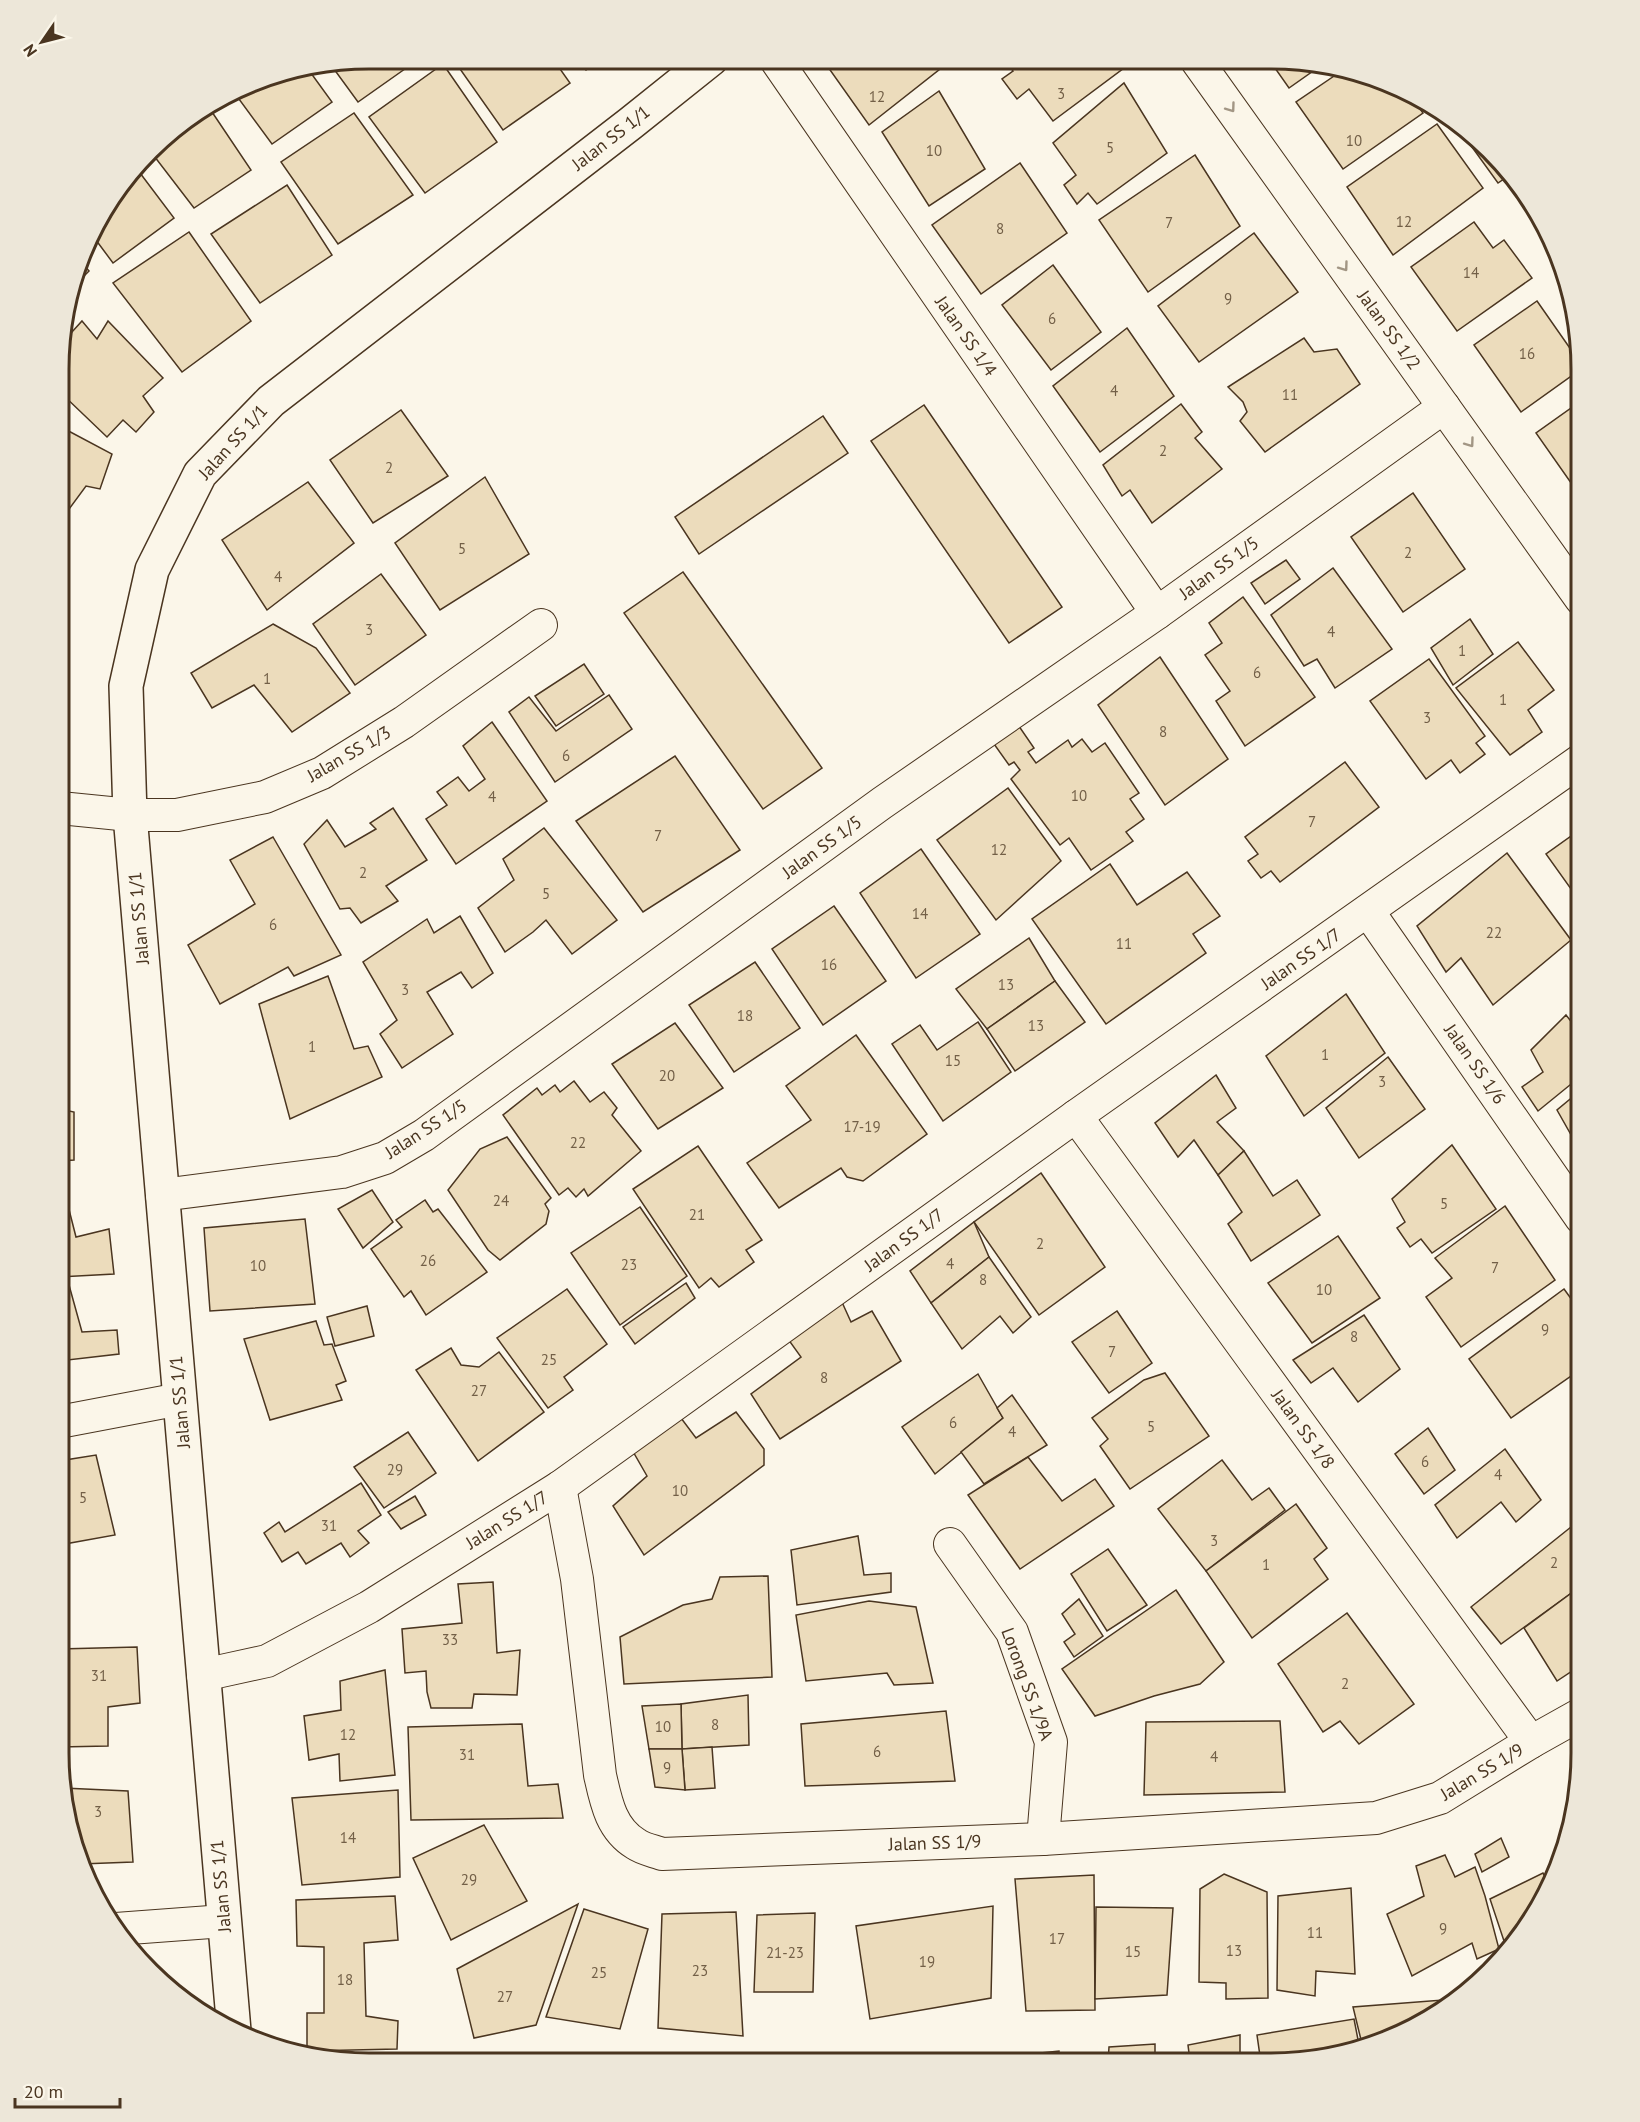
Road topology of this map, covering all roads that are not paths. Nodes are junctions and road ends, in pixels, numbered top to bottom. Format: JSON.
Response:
{"nodes":[{"id":1,"x":700,"y":69,"type":"edge"},
{"id":2,"x":782,"y":69,"type":"edge"},
{"id":3,"x":1203,"y":69,"type":"edge"},
{"id":4,"x":1444,"y":407,"type":"junction"},
{"id":5,"x":1571,"y":585,"type":"edge"},
{"id":6,"x":1157,"y":613,"type":"junction"},
{"id":7,"x":541,"y":625,"type":"dead end"},
{"id":8,"x":1571,"y":767,"type":"edge"},
{"id":9,"x":69,"y":809,"type":"edge"},
{"id":10,"x":130,"y":815,"type":"junction"},
{"id":11,"x":1368,"y":911,"type":"junction"},
{"id":12,"x":1076,"y":1116,"type":"junction"},
{"id":13,"x":162,"y":1195,"type":"junction"},
{"id":14,"x":1571,"y":1204,"type":"edge"},
{"id":15,"x":180,"y":1399,"type":"junction"},
{"id":16,"x":69,"y":1420,"type":"edge"},
{"id":17,"x":560,"y":1487,"type":"junction"},
{"id":18,"x":950,"y":1544,"type":"dead end"},
{"id":19,"x":203,"y":1675,"type":"junction"},
{"id":20,"x":1571,"y":1720,"type":"edge"},
{"id":21,"x":1531,"y":1742,"type":"junction"},
{"id":22,"x":1042,"y":1839,"type":"junction"},
{"id":23,"x":224,"y":1921,"type":"junction"},
{"id":24,"x":126,"y":1928,"type":"edge"},
{"id":25,"x":233,"y":2020,"type":"edge"}],
"edges":[{"from":1,"to":10,"type":"street","name":"Jalan SS 1/1"},
{"from":2,"to":6,"type":"street","name":"Jalan SS 1/4"},
{"from":3,"to":4,"type":"street","name":"Jalan SS 1/2","one_way":true},
{"from":4,"to":5,"type":"street","name":"Jalan SS 1/2","one_way":true},
{"from":4,"to":6,"type":"street","name":"Jalan SS 1/5"},
{"from":6,"to":13,"type":"street","name":"Jalan SS 1/5"},
{"from":7,"to":10,"type":"street","name":"Jalan SS 1/3"},
{"from":8,"to":11,"type":"street","name":"Jalan SS 1/7"},
{"from":9,"to":10,"type":"street","name":"Jalan SS 1/3"},
{"from":10,"to":13,"type":"street","name":"Jalan SS 1/1"},
{"from":11,"to":12,"type":"street","name":"Jalan SS 1/7"},
{"from":11,"to":14,"type":"street","name":"Jalan SS 1/6"},
{"from":12,"to":17,"type":"street","name":"Jalan SS 1/7"},
{"from":12,"to":21,"type":"street","name":"Jalan SS 1/8"},
{"from":13,"to":15,"type":"street","name":"Jalan SS 1/1"},
{"from":15,"to":16,"type":"street"},
{"from":15,"to":19,"type":"street","name":"Jalan SS 1/1"},
{"from":17,"to":19,"type":"street","name":"Jalan SS 1/7"},
{"from":17,"to":22,"type":"street","name":"Jalan SS 1/9"},
{"from":18,"to":22,"type":"street","name":"Lorong SS 1/9A"},
{"from":19,"to":23,"type":"street","name":"Jalan SS 1/1"},
{"from":20,"to":21,"type":"street","name":"Jalan SS 1/9"},
{"from":21,"to":22,"type":"street","name":"Jalan SS 1/9"},
{"from":23,"to":24,"type":"street"},
{"from":23,"to":25,"type":"street","name":"Jalan SS 1/1"}]}
